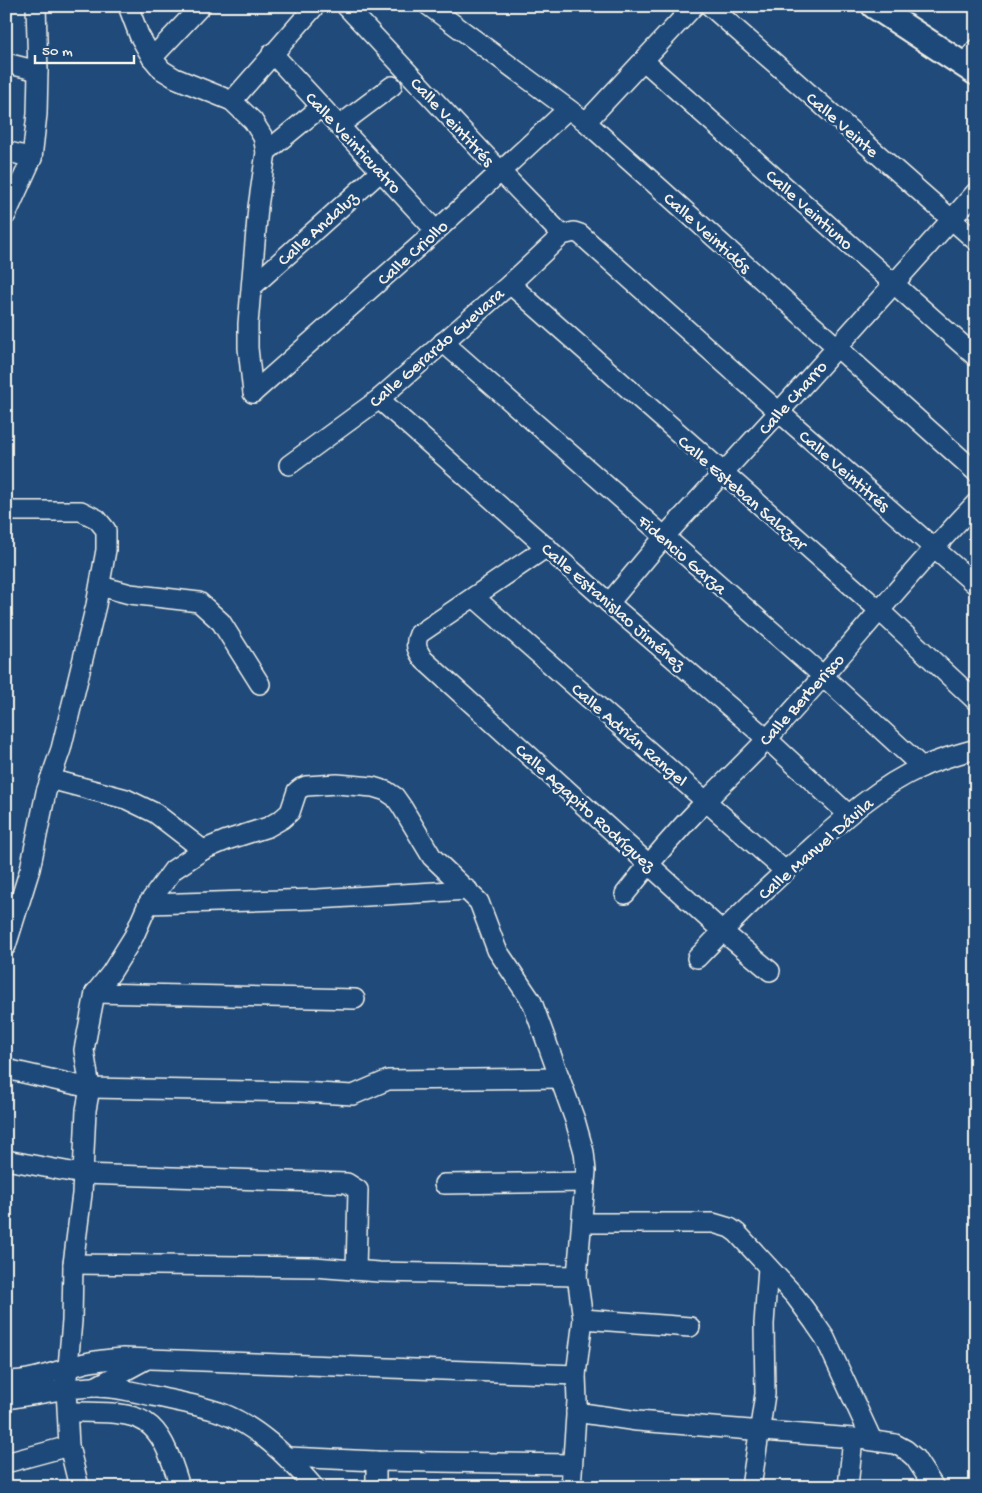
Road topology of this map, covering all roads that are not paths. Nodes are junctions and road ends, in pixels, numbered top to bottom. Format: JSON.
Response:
{"nodes":[{"id":1,"x":36,"y":6,"type":"edge"},
{"id":2,"x":128,"y":6,"type":"edge"},
{"id":3,"x":201,"y":6,"type":"edge"},
{"id":4,"x":315,"y":6,"type":"edge"},
{"id":5,"x":346,"y":6,"type":"edge"},
{"id":6,"x":429,"y":6,"type":"edge"},
{"id":7,"x":694,"y":6,"type":"edge"},
{"id":8,"x":710,"y":6,"type":"edge"},
{"id":9,"x":888,"y":8,"type":"edge"},
{"id":10,"x":272,"y":53,"type":"junction"},
{"id":11,"x":152,"y":58,"type":"junction"},
{"id":12,"x":973,"y":59,"type":"edge"},
{"id":13,"x":644,"y":61,"type":"junction"},
{"id":14,"x":6,"y":62,"type":"edge"},
{"id":15,"x":38,"y":71,"type":"junction"},
{"id":16,"x":392,"y":86,"type":"dead end"},
{"id":17,"x":232,"y":101,"type":"junction"},
{"id":18,"x":321,"y":107,"type":"junction"},
{"id":19,"x":568,"y":109,"type":"junction"},
{"id":20,"x":586,"y":122,"type":"junction"},
{"id":21,"x":340,"y":126,"type":"junction"},
{"id":22,"x":6,"y":151,"type":"edge"},
{"id":23,"x":266,"y":152,"type":"junction"},
{"id":24,"x":32,"y":158,"type":"junction"},
{"id":25,"x":381,"y":171,"type":"junction"},
{"id":26,"x":501,"y":172,"type":"junction"},
{"id":27,"x":976,"y":192,"type":"edge"},
{"id":28,"x":6,"y":215,"type":"edge"},
{"id":29,"x":951,"y":219,"type":"junction"},
{"id":30,"x":436,"y":231,"type":"junction"},
{"id":31,"x":571,"y":234,"type":"junction"},
{"id":32,"x":976,"y":241,"type":"edge"},
{"id":33,"x":510,"y":284,"type":"junction"},
{"id":34,"x":894,"y":284,"type":"junction"},
{"id":35,"x":252,"y":286,"type":"junction"},
{"id":36,"x":443,"y":342,"type":"junction"},
{"id":37,"x":837,"y":347,"type":"junction"},
{"id":38,"x":976,"y":357,"type":"edge"},
{"id":39,"x":379,"y":398,"type":"junction"},
{"id":40,"x":779,"y":412,"type":"junction"},
{"id":41,"x":290,"y":465,"type":"dead end"},
{"id":42,"x":976,"y":472,"type":"edge"},
{"id":43,"x":722,"y":474,"type":"junction"},
{"id":44,"x":976,"y":502,"type":"edge"},
{"id":45,"x":6,"y":511,"type":"edge"},
{"id":46,"x":664,"y":537,"type":"junction"},
{"id":47,"x":547,"y":547,"type":"junction"},
{"id":48,"x":933,"y":547,"type":"junction"},
{"id":49,"x":976,"y":585,"type":"edge"},
{"id":50,"x":100,"y":586,"type":"junction"},
{"id":51,"x":474,"y":597,"type":"junction"},
{"id":52,"x":609,"y":604,"type":"junction"},
{"id":53,"x":880,"y":611,"type":"junction"},
{"id":54,"x":823,"y":676,"type":"junction"},
{"id":55,"x":260,"y":684,"type":"dead end"},
{"id":56,"x":976,"y":701,"type":"edge"},
{"id":57,"x":767,"y":739,"type":"junction"},
{"id":58,"x":976,"y":749,"type":"edge"},
{"id":59,"x":922,"y":767,"type":"junction"},
{"id":60,"x":50,"y":779,"type":"junction"},
{"id":61,"x":706,"y":801,"type":"junction"},
{"id":62,"x":848,"y":814,"type":"junction"},
{"id":63,"x":203,"y":850,"type":"junction"},
{"id":64,"x":649,"y":864,"type":"junction"},
{"id":65,"x":785,"y":871,"type":"junction"},
{"id":66,"x":468,"y":890,"type":"junction"},
{"id":67,"x":625,"y":894,"type":"dead end"},
{"id":68,"x":148,"y":904,"type":"junction"},
{"id":69,"x":722,"y":931,"type":"junction"},
{"id":70,"x":6,"y":946,"type":"edge"},
{"id":71,"x":697,"y":958,"type":"dead end"},
{"id":72,"x":770,"y":971,"type":"dead end"},
{"id":73,"x":95,"y":993,"type":"junction"},
{"id":74,"x":355,"y":999,"type":"dead end"},
{"id":75,"x":6,"y":1069,"type":"edge"},
{"id":76,"x":560,"y":1078,"type":"junction"},
{"id":77,"x":90,"y":1088,"type":"junction"},
{"id":78,"x":6,"y":1160,"type":"edge"},
{"id":79,"x":82,"y":1174,"type":"junction"},
{"id":80,"x":585,"y":1182,"type":"junction"},
{"id":81,"x":444,"y":1184,"type":"dead end"},
{"id":82,"x":582,"y":1223,"type":"junction"},
{"id":83,"x":73,"y":1264,"type":"junction"},
{"id":84,"x":768,"y":1267,"type":"junction"},
{"id":85,"x":356,"y":1270,"type":"junction"},
{"id":86,"x":578,"y":1276,"type":"junction"},
{"id":87,"x":583,"y":1319,"type":"junction"},
{"id":88,"x":690,"y":1327,"type":"dead end"},
{"id":89,"x":147,"y":1358,"type":"junction"},
{"id":90,"x":67,"y":1370,"type":"junction"},
{"id":91,"x":576,"y":1375,"type":"junction"},
{"id":92,"x":6,"y":1381,"type":"edge"},
{"id":93,"x":95,"y":1387,"type":"junction"},
{"id":94,"x":66,"y":1390,"type":"junction"},
{"id":95,"x":6,"y":1399,"type":"edge"},
{"id":96,"x":68,"y":1412,"type":"junction"},
{"id":97,"x":576,"y":1412,"type":"junction"},
{"id":98,"x":758,"y":1432,"type":"junction"},
{"id":99,"x":863,"y":1439,"type":"junction"},
{"id":100,"x":69,"y":1446,"type":"junction"},
{"id":101,"x":288,"y":1457,"type":"junction"},
{"id":102,"x":376,"y":1461,"type":"junction"},
{"id":103,"x":6,"y":1463,"type":"edge"},
{"id":104,"x":572,"y":1464,"type":"junction"},
{"id":105,"x":79,"y":1487,"type":"edge"},
{"id":106,"x":180,"y":1487,"type":"edge"},
{"id":107,"x":314,"y":1487,"type":"edge"},
{"id":108,"x":376,"y":1487,"type":"edge"},
{"id":109,"x":570,"y":1487,"type":"edge"},
{"id":110,"x":751,"y":1487,"type":"edge"},
{"id":111,"x":848,"y":1487,"type":"edge"},
{"id":112,"x":934,"y":1487,"type":"edge"}],
"edges":[{"from":1,"to":15,"type":"street"},
{"from":2,"to":11,"type":"street"},
{"from":3,"to":11,"type":"street"},
{"from":4,"to":10,"type":"street"},
{"from":5,"to":26,"type":"street","name":"Calle Veintitrés"},
{"from":6,"to":19,"type":"street","name":"Calle Veintidós"},
{"from":7,"to":13,"type":"street"},
{"from":8,"to":29,"type":"street","name":"Calle Veinte"},
{"from":9,"to":12,"type":"main road"},
{"from":10,"to":17,"type":"street"},
{"from":10,"to":18,"type":"street","name":"Calle Veinticuatro"},
{"from":11,"to":17,"type":"street"},
{"from":13,"to":20,"type":"street"},
{"from":13,"to":34,"type":"street","name":"Calle Veintiuno"},
{"from":14,"to":15,"type":"street"},
{"from":15,"to":24,"type":"street"},
{"from":16,"to":21,"type":"street"},
{"from":17,"to":23,"type":"street"},
{"from":18,"to":21,"type":"street","name":"Calle Veinticuatro"},
{"from":18,"to":23,"type":"street"},
{"from":19,"to":20,"type":"street","name":"Calle Veintidós"},
{"from":19,"to":26,"type":"street","name":"Calle Criollo"},
{"from":20,"to":37,"type":"street","name":"Calle Veintidós"},
{"from":21,"to":25,"type":"street","name":"Calle Veinticuatro"},
{"from":22,"to":24,"type":"street"},
{"from":23,"to":35,"type":"street"},
{"from":24,"to":28,"type":"street"},
{"from":25,"to":30,"type":"street","name":"Calle Veinticuatro"},
{"from":25,"to":35,"type":"street","name":"Calle Andaluz"},
{"from":26,"to":30,"type":"street","name":"Calle Criollo"},
{"from":26,"to":31,"type":"street","name":"Calle Veintitrés"},
{"from":27,"to":29,"type":"street","name":"Calle Charro"},
{"from":29,"to":32,"type":"street","name":"Calle Veinte"},
{"from":29,"to":34,"type":"street","name":"Calle Charro"},
{"from":30,"to":35,"type":"street","name":"Calle Criollo"},
{"from":31,"to":33,"type":"street","name":"Calle Gerardo Guevara"},
{"from":31,"to":40,"type":"street","name":"Calle Veintitrés"},
{"from":33,"to":36,"type":"street","name":"Calle Gerardo Guevara"},
{"from":33,"to":43,"type":"street","name":"Calle Esteban Salazar"},
{"from":34,"to":37,"type":"street","name":"Calle Charro"},
{"from":34,"to":38,"type":"street","name":"Calle Veintiuno"},
{"from":36,"to":39,"type":"street","name":"Calle Gerardo Guevara"},
{"from":36,"to":46,"type":"street","name":"Fidencio Garza"},
{"from":37,"to":40,"type":"street","name":"Calle Charro"},
{"from":37,"to":42,"type":"street","name":"Calle Veintidós"},
{"from":39,"to":41,"type":"street","name":"Calle Gerardo Guevara"},
{"from":39,"to":47,"type":"street","name":"Calle Estanislao Jiménez"},
{"from":40,"to":43,"type":"street","name":"Calle Charro"},
{"from":40,"to":48,"type":"street","name":"Calle Veintitrés"},
{"from":43,"to":46,"type":"street","name":"Calle Charro"},
{"from":43,"to":53,"type":"street","name":"Calle Esteban Salazar"},
{"from":44,"to":48,"type":"street","name":"Calle Berberisco"},
{"from":45,"to":50,"type":"street"},
{"from":46,"to":52,"type":"street","name":"Calle Charro"},
{"from":46,"to":54,"type":"street","name":"Fidencio Garza"},
{"from":47,"to":51,"type":"street"},
{"from":47,"to":52,"type":"street","name":"Calle Estanislao Jiménez"},
{"from":48,"to":49,"type":"street","name":"Calle Veintitrés"},
{"from":48,"to":53,"type":"street","name":"Calle Berberisco"},
{"from":50,"to":55,"type":"street"},
{"from":50,"to":60,"type":"street"},
{"from":51,"to":61,"type":"street","name":"Calle Adrián Rangel"},
{"from":51,"to":64,"type":"street","name":"Calle Agapito Rodríguez"},
{"from":52,"to":57,"type":"street","name":"Calle Estanislao Jiménez"},
{"from":53,"to":54,"type":"street","name":"Calle Berberisco"},
{"from":53,"to":56,"type":"street","name":"Calle Esteban Salazar"},
{"from":54,"to":57,"type":"street","name":"Calle Berberisco"},
{"from":54,"to":59,"type":"street","name":"Fidencio Garza"},
{"from":57,"to":61,"type":"street","name":"Calle Berberisco"},
{"from":57,"to":62,"type":"street","name":"Calle Estanislao Jiménez"},
{"from":58,"to":59,"type":"street","name":"Calle Manuel Dávila"},
{"from":59,"to":62,"type":"street","name":"Calle Manuel Dávila"},
{"from":60,"to":63,"type":"street"},
{"from":60,"to":70,"type":"street"},
{"from":61,"to":64,"type":"street","name":"Calle Berberisco"},
{"from":61,"to":65,"type":"street","name":"Calle Adrián Rangel"},
{"from":62,"to":65,"type":"street","name":"Calle Manuel Dávila"},
{"from":63,"to":66,"type":"street"},
{"from":63,"to":68,"type":"street"},
{"from":64,"to":67,"type":"street","name":"Calle Berberisco"},
{"from":64,"to":69,"type":"street","name":"Calle Agapito Rodríguez"},
{"from":65,"to":69,"type":"street","name":"Calle Manuel Dávila"},
{"from":66,"to":68,"type":"street"},
{"from":66,"to":76,"type":"street"},
{"from":68,"to":73,"type":"street"},
{"from":69,"to":71,"type":"street","name":"Calle Manuel Dávila"},
{"from":69,"to":72,"type":"street","name":"Calle Agapito Rodríguez"},
{"from":73,"to":74,"type":"street"},
{"from":73,"to":77,"type":"street"},
{"from":75,"to":77,"type":"street"},
{"from":76,"to":77,"type":"street"},
{"from":76,"to":80,"type":"street"},
{"from":77,"to":79,"type":"street"},
{"from":78,"to":79,"type":"street"},
{"from":79,"to":83,"type":"street"},
{"from":79,"to":85,"type":"street"},
{"from":80,"to":81,"type":"street"},
{"from":80,"to":82,"type":"street"},
{"from":82,"to":84,"type":"street"},
{"from":82,"to":86,"type":"street"},
{"from":83,"to":85,"type":"street"},
{"from":83,"to":90,"type":"street"},
{"from":84,"to":98,"type":"street"},
{"from":84,"to":99,"type":"street"},
{"from":85,"to":86,"type":"street"},
{"from":86,"to":87,"type":"street"},
{"from":87,"to":88,"type":"street"},
{"from":87,"to":91,"type":"street"},
{"from":89,"to":90,"type":"street"},
{"from":89,"to":91,"type":"street"},
{"from":89,"to":93,"type":"street"},
{"from":90,"to":92,"type":"street"},
{"from":90,"to":94,"type":"street"},
{"from":91,"to":97,"type":"street"},
{"from":93,"to":94,"type":"street"},
{"from":93,"to":101,"type":"street"},
{"from":94,"to":95,"type":"street"},
{"from":94,"to":96,"type":"street"},
{"from":96,"to":100,"type":"street"},
{"from":96,"to":106,"type":"street"},
{"from":97,"to":98,"type":"street"},
{"from":97,"to":104,"type":"street"},
{"from":98,"to":99,"type":"street"},
{"from":98,"to":110,"type":"street"},
{"from":99,"to":111,"type":"street"},
{"from":99,"to":112,"type":"street"},
{"from":100,"to":103,"type":"street"},
{"from":100,"to":105,"type":"street"},
{"from":101,"to":102,"type":"street"},
{"from":101,"to":107,"type":"street"},
{"from":102,"to":104,"type":"street"},
{"from":102,"to":108,"type":"street"},
{"from":104,"to":109,"type":"street"}]}
